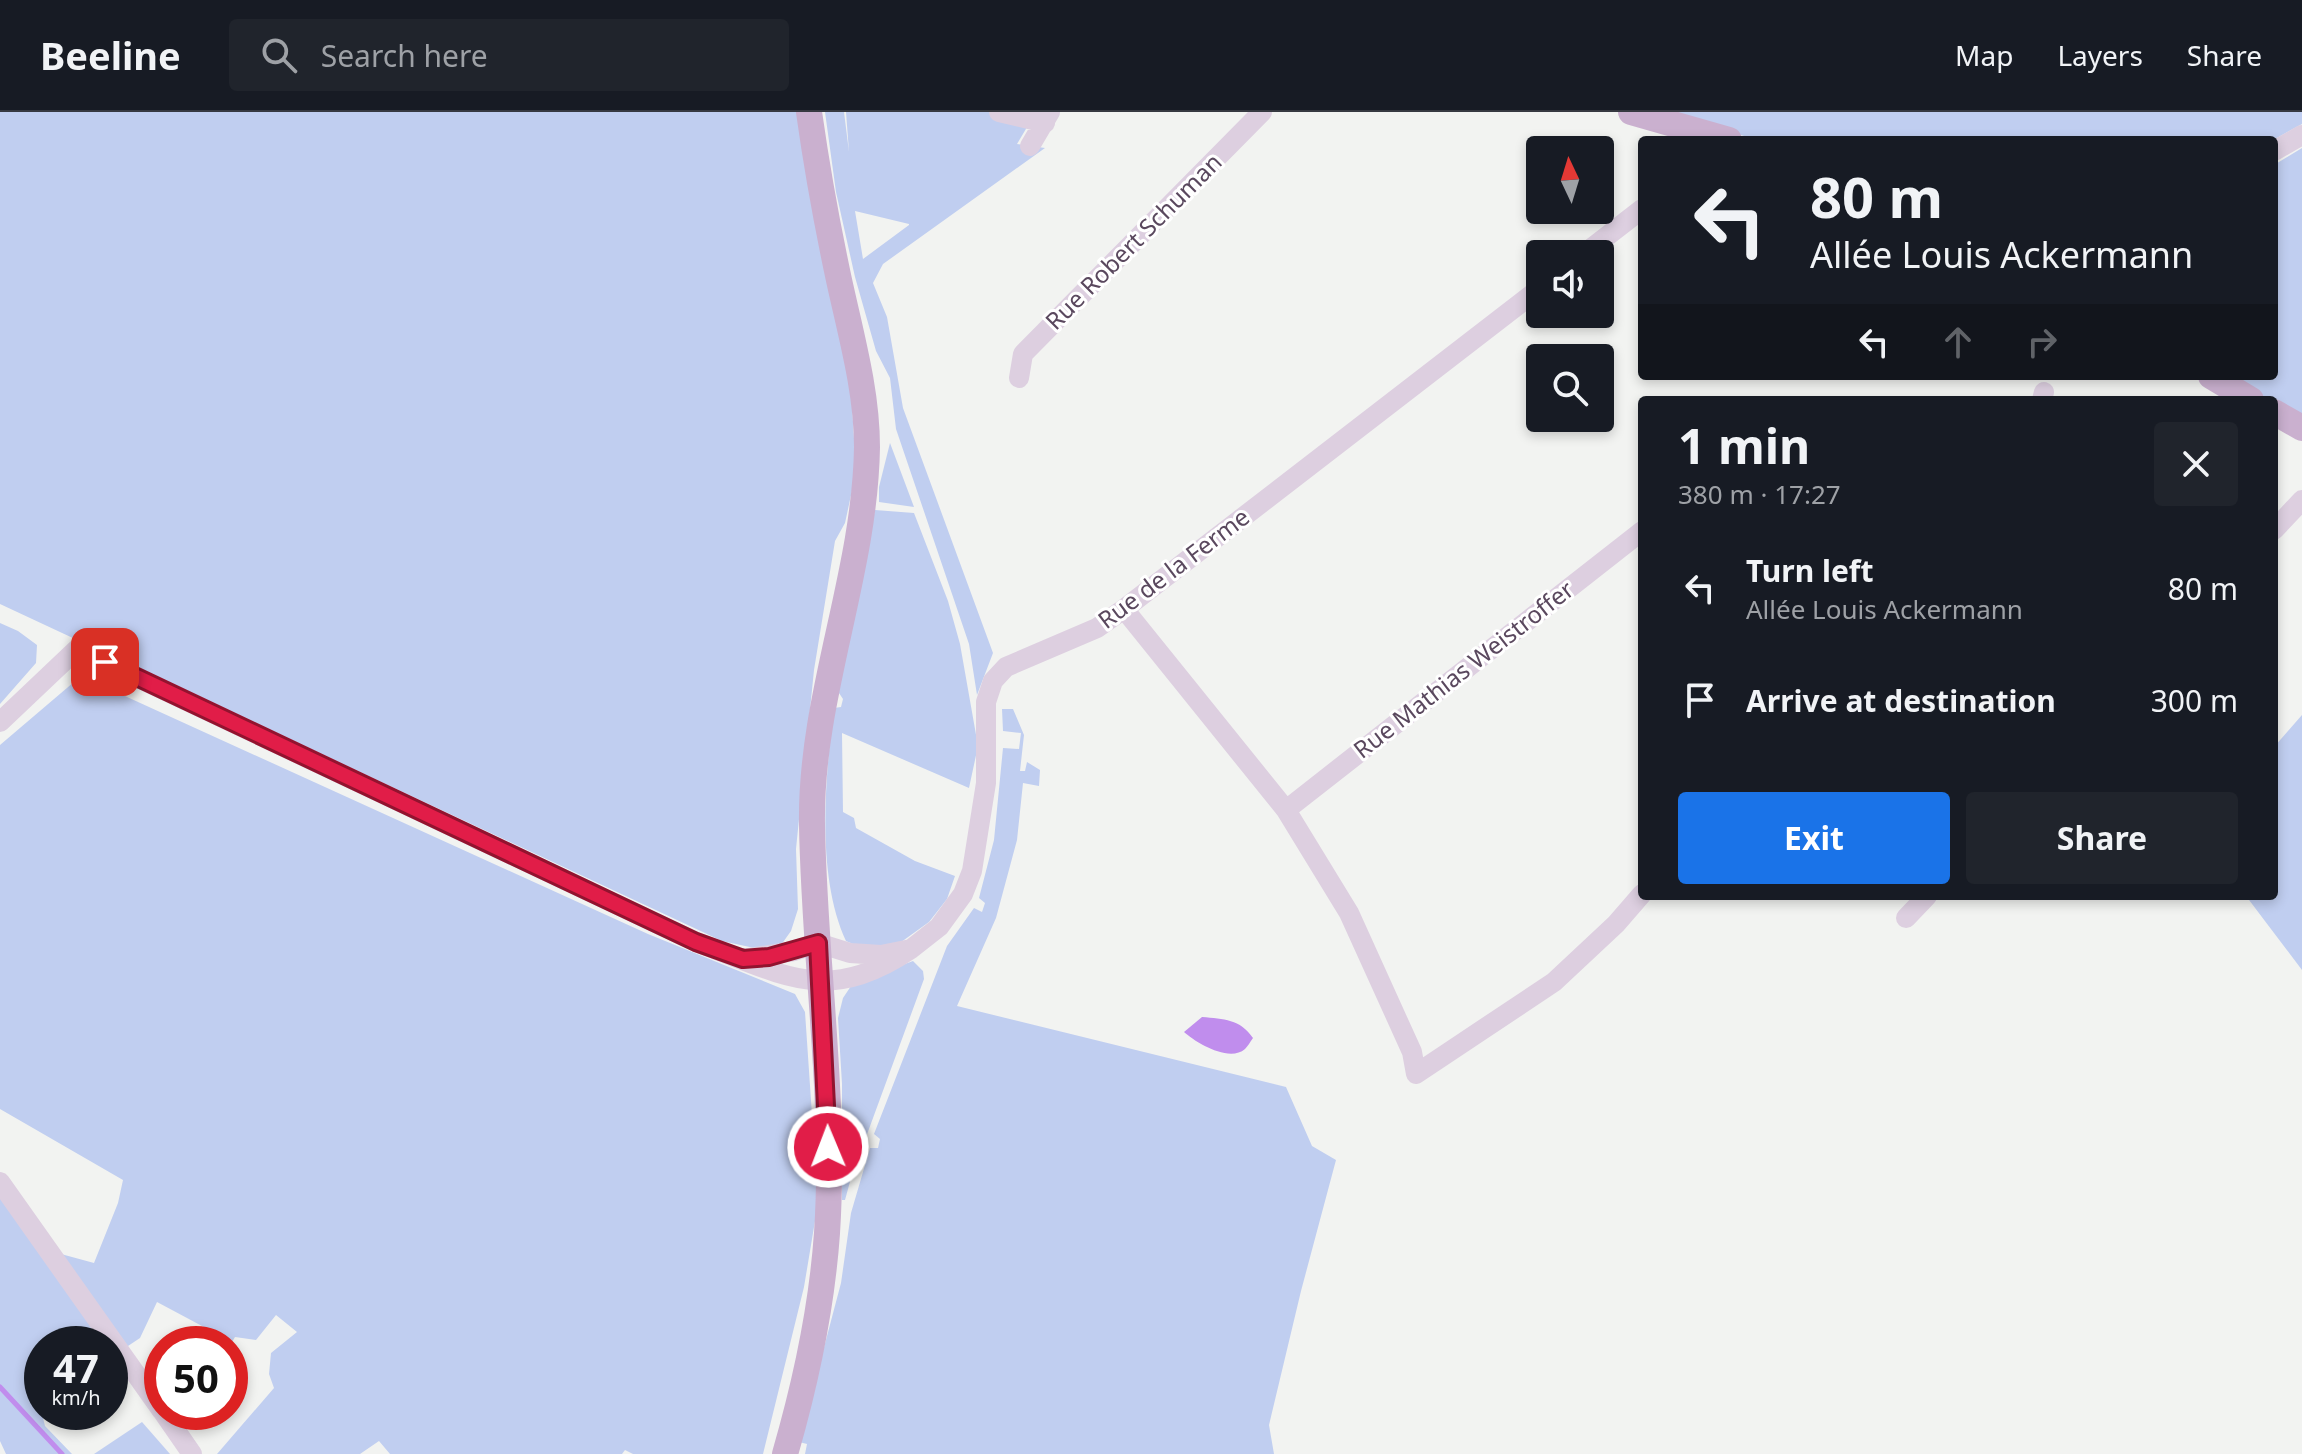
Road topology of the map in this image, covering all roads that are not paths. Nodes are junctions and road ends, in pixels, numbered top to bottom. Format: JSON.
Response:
{"nodes":[{"id":1,"x":809,"y":112,"type":"edge"},
{"id":2,"x":999,"y":112,"type":"edge"},
{"id":3,"x":1262,"y":112,"type":"edge"},
{"id":4,"x":1631,"y":112,"type":"edge"},
{"id":5,"x":1047,"y":118,"type":"edge"},
{"id":6,"x":2302,"y":135,"type":"edge"},
{"id":7,"x":1711,"y":136,"type":"edge"},
{"id":8,"x":1030,"y":146,"type":"dead end"},
{"id":9,"x":2278,"y":149,"type":"edge"},
{"id":10,"x":1638,"y":212,"type":"edge"},
{"id":11,"x":1602,"y":240,"type":"edge"},
{"id":12,"x":1526,"y":299,"type":"edge"},
{"id":13,"x":1019,"y":378,"type":"dead end"},
{"id":14,"x":2218,"y":380,"type":"edge"},
{"id":15,"x":2244,"y":396,"type":"edge"},
{"id":16,"x":2278,"y":414,"type":"edge"},
{"id":17,"x":2302,"y":428,"type":"edge"},
{"id":18,"x":2302,"y":500,"type":"edge"},
{"id":19,"x":2278,"y":526,"type":"edge"},
{"id":20,"x":1638,"y":534,"type":"edge"},
{"id":21,"x":1124,"y":609,"type":"junction"},
{"id":22,"x":0,"y":722,"type":"edge"},
{"id":23,"x":1286,"y":810,"type":"junction"},
{"id":24,"x":1638,"y":899,"type":"edge"},
{"id":25,"x":1923,"y":900,"type":"edge"},
{"id":26,"x":1906,"y":918,"type":"dead end"},
{"id":27,"x":818,"y":943,"type":"junction"},
{"id":28,"x":911,"y":949,"type":"junction"},
{"id":29,"x":743,"y":959,"type":"junction"},
{"id":30,"x":820,"y":981,"type":"junction"},
{"id":31,"x":0,"y":1182,"type":"edge"},
{"id":32,"x":144,"y":1386,"type":"edge"},
{"id":33,"x":175,"y":1430,"type":"edge"},
{"id":34,"x":192,"y":1454,"type":"edge"},
{"id":35,"x":785,"y":1454,"type":"edge"}],
"edges":[{"from":1,"to":27,"type":"main road"},
{"from":2,"to":5,"type":"street"},
{"from":3,"to":13,"type":"street","name":"Rue Robert Schuman"},
{"from":4,"to":7,"type":"main road"},
{"from":5,"to":8,"type":"street"},
{"from":6,"to":9,"type":"street"},
{"from":10,"to":11,"type":"street"},
{"from":12,"to":21,"type":"street","name":"Rue de la Ferme"},
{"from":14,"to":15,"type":"main road"},
{"from":16,"to":17,"type":"main road"},
{"from":18,"to":19,"type":"street"},
{"from":20,"to":23,"type":"street","name":"Rue Mathias Weistroffer"},
{"from":21,"to":23,"type":"street"},
{"from":21,"to":28,"type":"street","name":"Rue de la Ferme"},
{"from":22,"to":29,"type":"street","name":"Rue de la Ferme"},
{"from":23,"to":24,"type":"street"},
{"from":25,"to":26,"type":"street"},
{"from":27,"to":28,"type":"street"},
{"from":27,"to":29,"type":"street"},
{"from":27,"to":30,"type":"main road"},
{"from":28,"to":30,"type":"street","name":"Rue de la Ferme"},
{"from":29,"to":30,"type":"street","name":"Rue de la Ferme"},
{"from":30,"to":35,"type":"main road"},
{"from":31,"to":32,"type":"street"},
{"from":33,"to":34,"type":"street"}]}
